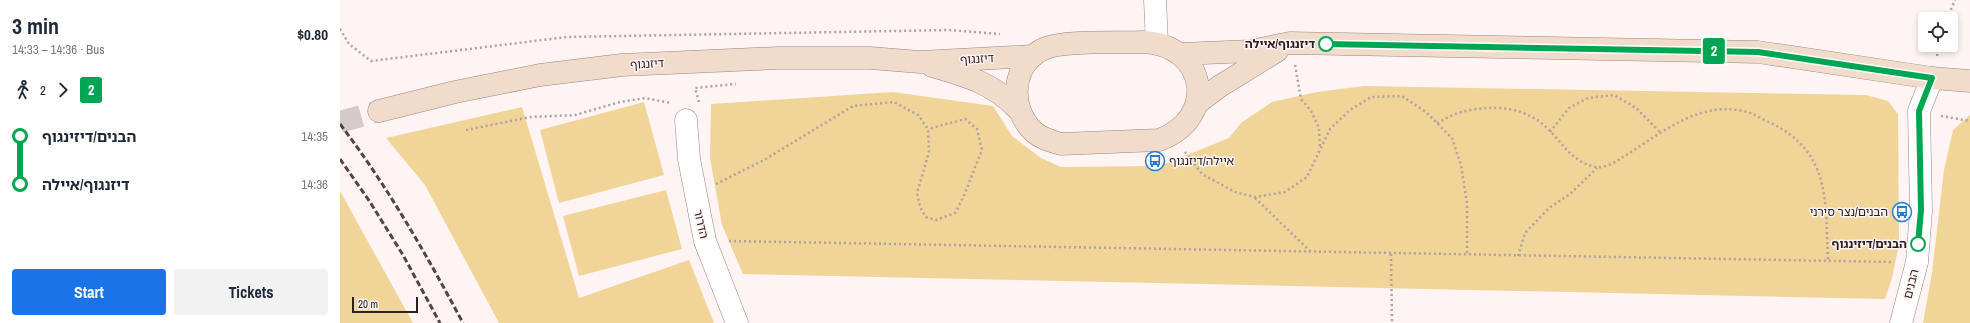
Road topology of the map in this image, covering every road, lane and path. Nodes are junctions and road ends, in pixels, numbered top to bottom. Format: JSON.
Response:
{"nodes":[{"id":1,"x":1155,"y":0,"type":"edge"},
{"id":2,"x":1955,"y":0,"type":"edge"},
{"id":3,"x":1950,"y":12,"type":"edge"},
{"id":4,"x":340,"y":29,"type":"edge"},
{"id":5,"x":1157,"y":43,"type":"junction"},
{"id":6,"x":1290,"y":43,"type":"junction"},
{"id":7,"x":1181,"y":54,"type":"junction"},
{"id":8,"x":1033,"y":56,"type":"junction"},
{"id":9,"x":371,"y":61,"type":"dead end"},
{"id":10,"x":920,"y":62,"type":"junction"},
{"id":11,"x":1932,"y":78,"type":"junction"},
{"id":12,"x":1970,"y":81,"type":"edge"},
{"id":13,"x":740,"y":84,"type":"dead end"},
{"id":14,"x":1196,"y":104,"type":"junction"},
{"id":15,"x":1018,"y":109,"type":"junction"},
{"id":16,"x":692,"y":111,"type":"junction"},
{"id":17,"x":1919,"y":111,"type":"junction"},
{"id":18,"x":379,"y":112,"type":"tunnel mouth"},
{"id":19,"x":1970,"y":121,"type":"edge"},
{"id":20,"x":1437,"y":123,"type":"junction"},
{"id":21,"x":928,"y":128,"type":"junction"},
{"id":22,"x":466,"y":130,"type":"dead end"},
{"id":23,"x":1550,"y":132,"type":"junction"},
{"id":24,"x":1662,"y":133,"type":"junction"},
{"id":25,"x":1172,"y":136,"type":"junction"},
{"id":26,"x":1320,"y":148,"type":"junction"},
{"id":27,"x":1597,"y":168,"type":"junction"},
{"id":28,"x":694,"y":191,"type":"junction"},
{"id":29,"x":1255,"y":197,"type":"junction"},
{"id":30,"x":705,"y":241,"type":"junction"},
{"id":31,"x":1311,"y":252,"type":"junction"},
{"id":32,"x":1391,"y":254,"type":"junction"},
{"id":33,"x":1467,"y":255,"type":"junction"},
{"id":34,"x":1518,"y":256,"type":"junction"},
{"id":35,"x":1828,"y":261,"type":"junction"},
{"id":36,"x":1917,"y":262,"type":"junction"},
{"id":37,"x":737,"y":323,"type":"edge"},
{"id":38,"x":1392,"y":323,"type":"edge"},
{"id":39,"x":1901,"y":323,"type":"edge"}],
"edges":[{"from":1,"to":5,"type":"street"},
{"from":2,"to":3,"type":"path"},
{"from":4,"to":9,"type":"path"},
{"from":5,"to":7,"type":"street"},
{"from":5,"to":8,"type":"street"},
{"from":6,"to":7,"type":"street"},
{"from":6,"to":11,"type":"street"},
{"from":6,"to":14,"type":"street"},
{"from":6,"to":26,"type":"path"},
{"from":7,"to":14,"type":"street"},
{"from":8,"to":10,"type":"street","name":"דיזנגוף"},
{"from":8,"to":15,"type":"street"},
{"from":10,"to":15,"type":"street","name":"דיזנגוף"},
{"from":10,"to":18,"type":"street","name":"דיזנגוף"},
{"from":11,"to":12,"type":"street"},
{"from":11,"to":17,"type":"street","name":"הבנים"},
{"from":13,"to":16,"type":"path"},
{"from":14,"to":25,"type":"street"},
{"from":15,"to":25,"type":"street"},
{"from":16,"to":22,"type":"path"},
{"from":16,"to":28,"type":"street","name":"הדרור"},
{"from":17,"to":19,"type":"path"},
{"from":17,"to":36,"type":"street","name":"הבנים"},
{"from":20,"to":23,"type":"path"},
{"from":20,"to":26,"type":"path"},
{"from":20,"to":33,"type":"path"},
{"from":21,"to":21,"type":"path"},
{"from":21,"to":28,"type":"path"},
{"from":23,"to":24,"type":"path"},
{"from":23,"to":27,"type":"path"},
{"from":24,"to":27,"type":"path"},
{"from":24,"to":35,"type":"path"},
{"from":25,"to":29,"type":"path"},
{"from":26,"to":29,"type":"path"},
{"from":27,"to":34,"type":"path"},
{"from":28,"to":30,"type":"street","name":"הדרור"},
{"from":29,"to":31,"type":"path"},
{"from":30,"to":31,"type":"path"},
{"from":30,"to":37,"type":"street","name":"הדרור"},
{"from":31,"to":32,"type":"path"},
{"from":32,"to":33,"type":"path"},
{"from":32,"to":38,"type":"path"},
{"from":33,"to":34,"type":"path"},
{"from":34,"to":35,"type":"path"},
{"from":35,"to":36,"type":"path"},
{"from":36,"to":39,"type":"street","name":"הבנים"}]}
